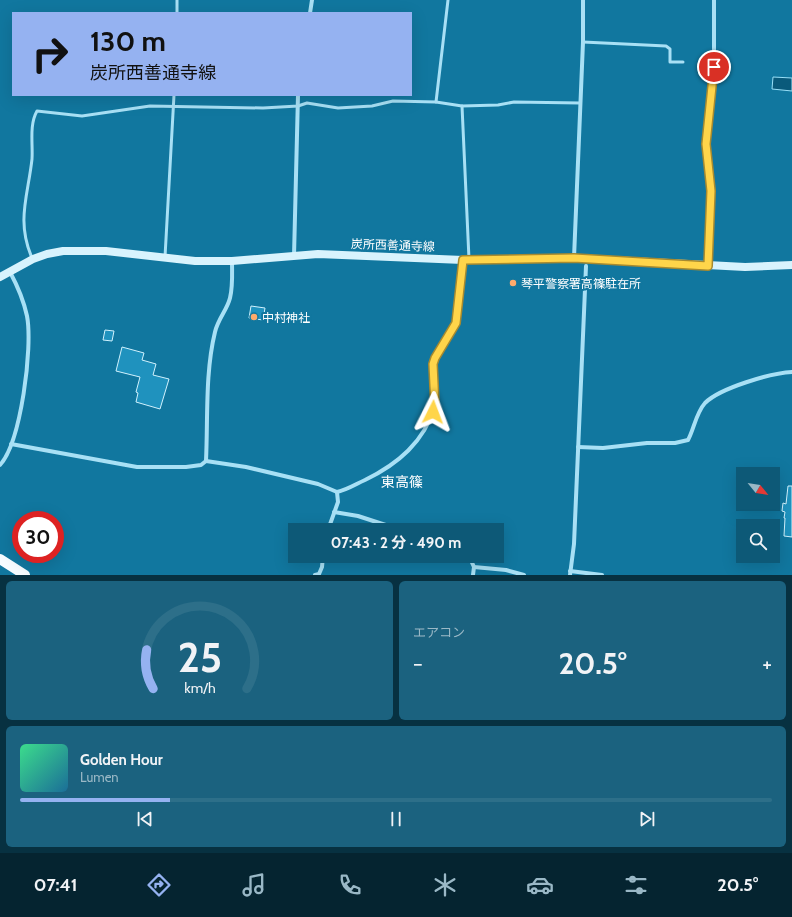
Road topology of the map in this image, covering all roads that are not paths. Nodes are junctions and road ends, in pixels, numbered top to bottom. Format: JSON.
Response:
{"nodes":[{"id":1,"x":177,"y":0,"type":"edge"},
{"id":2,"x":312,"y":0,"type":"edge"},
{"id":3,"x":448,"y":0,"type":"edge"},
{"id":4,"x":583,"y":0,"type":"edge"},
{"id":5,"x":714,"y":0,"type":"edge"},
{"id":6,"x":177,"y":12,"type":"edge"},
{"id":7,"x":310,"y":12,"type":"edge"},
{"id":8,"x":583,"y":42,"type":"junction"},
{"id":9,"x":683,"y":62,"type":"dead end"},
{"id":10,"x":174,"y":96,"type":"edge"},
{"id":11,"x":298,"y":96,"type":"edge"},
{"id":12,"x":436,"y":102,"type":"junction"},
{"id":13,"x":580,"y":103,"type":"junction"},
{"id":14,"x":173,"y":106,"type":"junction"},
{"id":15,"x":298,"y":106,"type":"junction"},
{"id":16,"x":462,"y":106,"type":"junction"},
{"id":17,"x":294,"y":256,"type":"junction"},
{"id":18,"x":165,"y":258,"type":"junction"},
{"id":19,"x":574,"y":258,"type":"junction"},
{"id":20,"x":33,"y":259,"type":"junction"},
{"id":21,"x":466,"y":260,"type":"junction"},
{"id":22,"x":232,"y":261,"type":"junction"},
{"id":23,"x":792,"y":264,"type":"edge"},
{"id":24,"x":586,"y":266,"type":"dead end"},
{"id":25,"x":708,"y":266,"type":"junction"},
{"id":26,"x":10,"y":272,"type":"junction"},
{"id":27,"x":0,"y":277,"type":"edge"},
{"id":28,"x":792,"y":372,"type":"edge"},
{"id":29,"x":12,"y":444,"type":"junction"},
{"id":30,"x":578,"y":447,"type":"junction"},
{"id":31,"x":206,"y":461,"type":"junction"},
{"id":32,"x":0,"y":465,"type":"edge"},
{"id":33,"x":337,"y":492,"type":"junction"},
{"id":34,"x":334,"y":512,"type":"junction"},
{"id":35,"x":330,"y":523,"type":"edge"},
{"id":36,"x":380,"y":523,"type":"edge"},
{"id":37,"x":0,"y":560,"type":"edge"},
{"id":38,"x":322,"y":563,"type":"edge"},
{"id":39,"x":472,"y":563,"type":"edge"},
{"id":40,"x":474,"y":567,"type":"junction"},
{"id":41,"x":569,"y":574,"type":"edge"},
{"id":42,"x":26,"y":575,"type":"edge"},
{"id":43,"x":315,"y":575,"type":"edge"},
{"id":44,"x":473,"y":575,"type":"edge"},
{"id":45,"x":524,"y":575,"type":"edge"},
{"id":46,"x":602,"y":575,"type":"edge"}],
"edges":[{"from":1,"to":6,"type":"lane"},
{"from":2,"to":7,"type":"street"},
{"from":3,"to":12,"type":"lane"},
{"from":4,"to":8,"type":"street"},
{"from":5,"to":25,"type":"street"},
{"from":8,"to":9,"type":"lane"},
{"from":8,"to":13,"type":"street"},
{"from":10,"to":14,"type":"lane"},
{"from":11,"to":15,"type":"street"},
{"from":12,"to":15,"type":"lane"},
{"from":12,"to":16,"type":"lane"},
{"from":13,"to":16,"type":"lane"},
{"from":13,"to":19,"type":"street"},
{"from":14,"to":15,"type":"lane"},
{"from":14,"to":18,"type":"lane"},
{"from":14,"to":20,"type":"lane"},
{"from":15,"to":17,"type":"street"},
{"from":16,"to":21,"type":"lane"},
{"from":17,"to":21,"type":"main road","name":"炭所西善通寺線"},
{"from":17,"to":22,"type":"main road","name":"炭所西善通寺線"},
{"from":18,"to":20,"type":"main road","name":"炭所西善通寺線"},
{"from":18,"to":22,"type":"main road","name":"炭所西善通寺線"},
{"from":19,"to":21,"type":"main road","name":"炭所西善通寺線"},
{"from":19,"to":25,"type":"main road","name":"炭所西善通寺線"},
{"from":20,"to":26,"type":"main road","name":"炭所西善通寺線"},
{"from":21,"to":33,"type":"street"},
{"from":22,"to":31,"type":"street"},
{"from":23,"to":25,"type":"main road","name":"炭所西善通寺線"},
{"from":24,"to":30,"type":"street"},
{"from":26,"to":27,"type":"main road","name":"炭所西善通寺線"},
{"from":26,"to":29,"type":"street"},
{"from":28,"to":30,"type":"street"},
{"from":29,"to":31,"type":"street"},
{"from":29,"to":32,"type":"street"},
{"from":30,"to":41,"type":"street"},
{"from":31,"to":33,"type":"street"},
{"from":33,"to":34,"type":"street"},
{"from":34,"to":35,"type":"street"},
{"from":34,"to":36,"type":"street"},
{"from":37,"to":42,"type":"main road"},
{"from":38,"to":43,"type":"street"},
{"from":39,"to":40,"type":"street"},
{"from":40,"to":44,"type":"street"},
{"from":40,"to":45,"type":"street"},
{"from":41,"to":46,"type":"street"}]}
